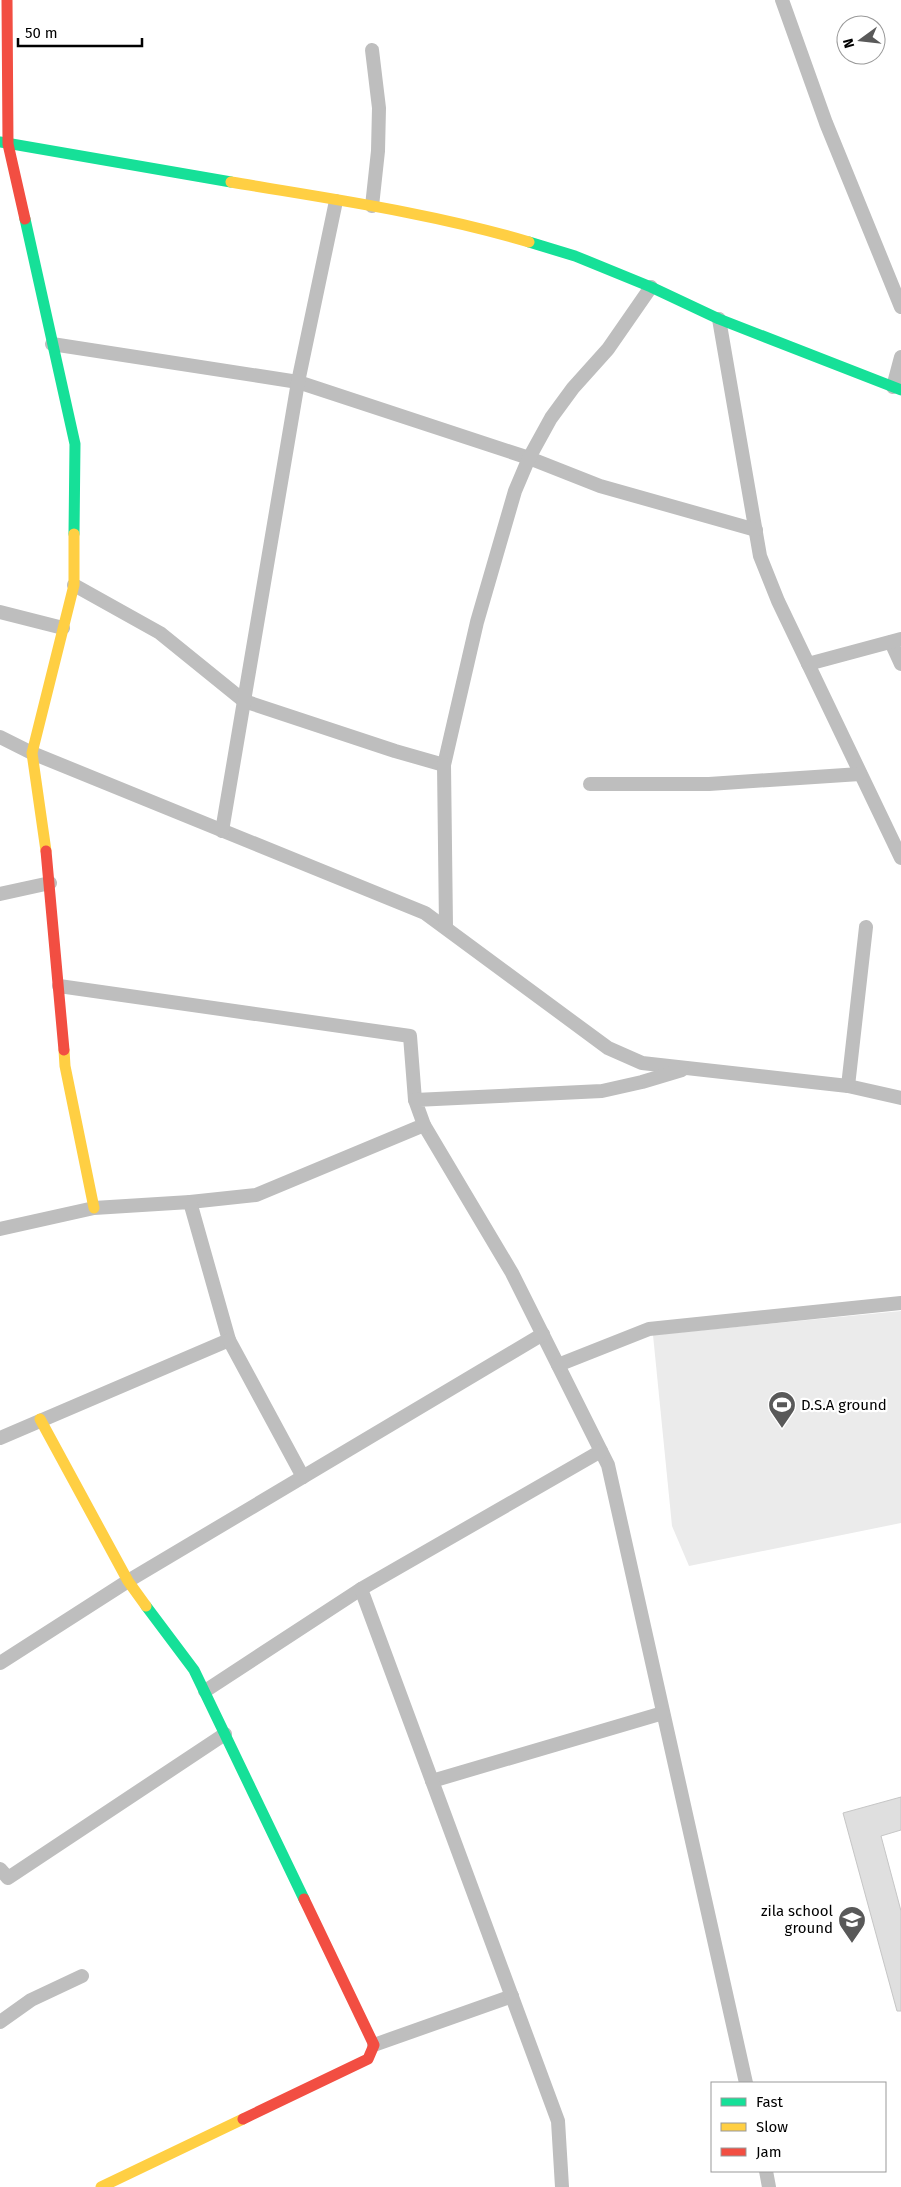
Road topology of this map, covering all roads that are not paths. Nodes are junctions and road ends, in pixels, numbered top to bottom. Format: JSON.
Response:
{"nodes":[{"id":1,"x":7,"y":0,"type":"edge"},
{"id":2,"x":782,"y":0,"type":"edge"},
{"id":3,"x":372,"y":50,"type":"dead end"},
{"id":4,"x":4,"y":143,"type":"edge"},
{"id":5,"x":336,"y":201,"type":"junction"},
{"id":6,"x":372,"y":206,"type":"junction"},
{"id":7,"x":650,"y":287,"type":"junction"},
{"id":8,"x":901,"y":307,"type":"edge"},
{"id":9,"x":720,"y":319,"type":"junction"},
{"id":10,"x":52,"y":344,"type":"junction"},
{"id":11,"x":901,"y":357,"type":"edge"},
{"id":12,"x":298,"y":382,"type":"junction"},
{"id":13,"x":897,"y":389,"type":"edge"},
{"id":14,"x":528,"y":458,"type":"junction"},
{"id":15,"x":756,"y":530,"type":"junction"},
{"id":16,"x":74,"y":585,"type":"junction"},
{"id":17,"x":0,"y":612,"type":"edge"},
{"id":18,"x":63,"y":628,"type":"junction"},
{"id":19,"x":896,"y":641,"type":"edge"},
{"id":20,"x":808,"y":664,"type":"junction"},
{"id":21,"x":901,"y":664,"type":"edge"},
{"id":22,"x":244,"y":701,"type":"junction"},
{"id":23,"x":0,"y":737,"type":"edge"},
{"id":24,"x":32,"y":754,"type":"junction"},
{"id":25,"x":444,"y":765,"type":"junction"},
{"id":26,"x":860,"y":774,"type":"junction"},
{"id":27,"x":590,"y":784,"type":"dead end"},
{"id":28,"x":222,"y":831,"type":"junction"},
{"id":29,"x":899,"y":851,"type":"edge"},
{"id":30,"x":50,"y":882,"type":"junction"},
{"id":31,"x":0,"y":894,"type":"edge"},
{"id":32,"x":446,"y":927,"type":"junction"},
{"id":33,"x":866,"y":927,"type":"dead end"},
{"id":34,"x":58,"y":986,"type":"junction"},
{"id":35,"x":689,"y":1068,"type":"junction"},
{"id":36,"x":848,"y":1086,"type":"junction"},
{"id":37,"x":901,"y":1098,"type":"edge"},
{"id":38,"x":416,"y":1100,"type":"junction"},
{"id":39,"x":424,"y":1125,"type":"junction"},
{"id":40,"x":190,"y":1202,"type":"junction"},
{"id":41,"x":94,"y":1208,"type":"junction"},
{"id":42,"x":0,"y":1229,"type":"edge"},
{"id":43,"x":901,"y":1303,"type":"edge"},
{"id":44,"x":543,"y":1334,"type":"junction"},
{"id":45,"x":229,"y":1340,"type":"junction"},
{"id":46,"x":558,"y":1365,"type":"junction"},
{"id":47,"x":40,"y":1419,"type":"junction"},
{"id":48,"x":0,"y":1438,"type":"edge"},
{"id":49,"x":601,"y":1451,"type":"junction"},
{"id":50,"x":303,"y":1477,"type":"junction"},
{"id":51,"x":128,"y":1581,"type":"junction"},
{"id":52,"x":361,"y":1589,"type":"junction"},
{"id":53,"x":0,"y":1663,"type":"edge"},
{"id":54,"x":205,"y":1691,"type":"junction"},
{"id":55,"x":663,"y":1713,"type":"junction"},
{"id":56,"x":225,"y":1734,"type":"junction"},
{"id":57,"x":432,"y":1781,"type":"junction"},
{"id":58,"x":0,"y":1869,"type":"edge"},
{"id":59,"x":82,"y":1976,"type":"dead end"},
{"id":60,"x":512,"y":1996,"type":"junction"},
{"id":61,"x":0,"y":2022,"type":"edge"},
{"id":62,"x":374,"y":2045,"type":"junction"},
{"id":63,"x":746,"y":2082,"type":"edge"},
{"id":64,"x":766,"y":2172,"type":"edge"},
{"id":65,"x":101,"y":2187,"type":"edge"},
{"id":66,"x":562,"y":2187,"type":"edge"},
{"id":67,"x":770,"y":2187,"type":"edge"}],
"edges":[{"from":1,"to":4,"type":"street"},
{"from":2,"to":8,"type":"street"},
{"from":3,"to":6,"type":"street"},
{"from":4,"to":5,"type":"street"},
{"from":4,"to":10,"type":"street"},
{"from":5,"to":6,"type":"street"},
{"from":5,"to":12,"type":"street"},
{"from":6,"to":7,"type":"street"},
{"from":7,"to":9,"type":"street"},
{"from":7,"to":14,"type":"street"},
{"from":9,"to":13,"type":"street"},
{"from":9,"to":15,"type":"street"},
{"from":10,"to":12,"type":"street"},
{"from":10,"to":16,"type":"street"},
{"from":11,"to":13,"type":"street"},
{"from":12,"to":14,"type":"street"},
{"from":12,"to":22,"type":"street"},
{"from":14,"to":15,"type":"street"},
{"from":14,"to":25,"type":"street"},
{"from":15,"to":20,"type":"street"},
{"from":16,"to":18,"type":"street"},
{"from":16,"to":22,"type":"street"},
{"from":17,"to":18,"type":"street"},
{"from":18,"to":24,"type":"street"},
{"from":19,"to":20,"type":"street"},
{"from":19,"to":21,"type":"street"},
{"from":20,"to":26,"type":"street"},
{"from":22,"to":25,"type":"street"},
{"from":22,"to":28,"type":"street"},
{"from":23,"to":24,"type":"street"},
{"from":24,"to":28,"type":"street"},
{"from":24,"to":30,"type":"street"},
{"from":25,"to":32,"type":"street"},
{"from":26,"to":27,"type":"street"},
{"from":26,"to":29,"type":"street"},
{"from":28,"to":32,"type":"street"},
{"from":30,"to":31,"type":"street"},
{"from":30,"to":34,"type":"street"},
{"from":32,"to":35,"type":"street"},
{"from":33,"to":36,"type":"street"},
{"from":34,"to":38,"type":"street"},
{"from":34,"to":41,"type":"street"},
{"from":35,"to":36,"type":"street"},
{"from":35,"to":38,"type":"street"},
{"from":36,"to":37,"type":"street"},
{"from":38,"to":39,"type":"street"},
{"from":39,"to":40,"type":"street"},
{"from":39,"to":44,"type":"street"},
{"from":40,"to":41,"type":"street"},
{"from":40,"to":45,"type":"street"},
{"from":41,"to":42,"type":"street"},
{"from":43,"to":46,"type":"street"},
{"from":44,"to":46,"type":"street"},
{"from":44,"to":50,"type":"street"},
{"from":45,"to":47,"type":"street"},
{"from":45,"to":50,"type":"street"},
{"from":46,"to":49,"type":"street"},
{"from":47,"to":48,"type":"street"},
{"from":47,"to":51,"type":"street"},
{"from":49,"to":52,"type":"street"},
{"from":49,"to":55,"type":"street"},
{"from":50,"to":51,"type":"street"},
{"from":51,"to":53,"type":"street"},
{"from":51,"to":54,"type":"street"},
{"from":52,"to":54,"type":"street"},
{"from":52,"to":57,"type":"street"},
{"from":54,"to":56,"type":"street"},
{"from":55,"to":57,"type":"street"},
{"from":55,"to":63,"type":"street"},
{"from":56,"to":58,"type":"street"},
{"from":56,"to":62,"type":"street"},
{"from":57,"to":60,"type":"street"},
{"from":59,"to":61,"type":"street"},
{"from":60,"to":62,"type":"street"},
{"from":60,"to":66,"type":"street"},
{"from":62,"to":65,"type":"street"},
{"from":64,"to":67,"type":"street"}]}
